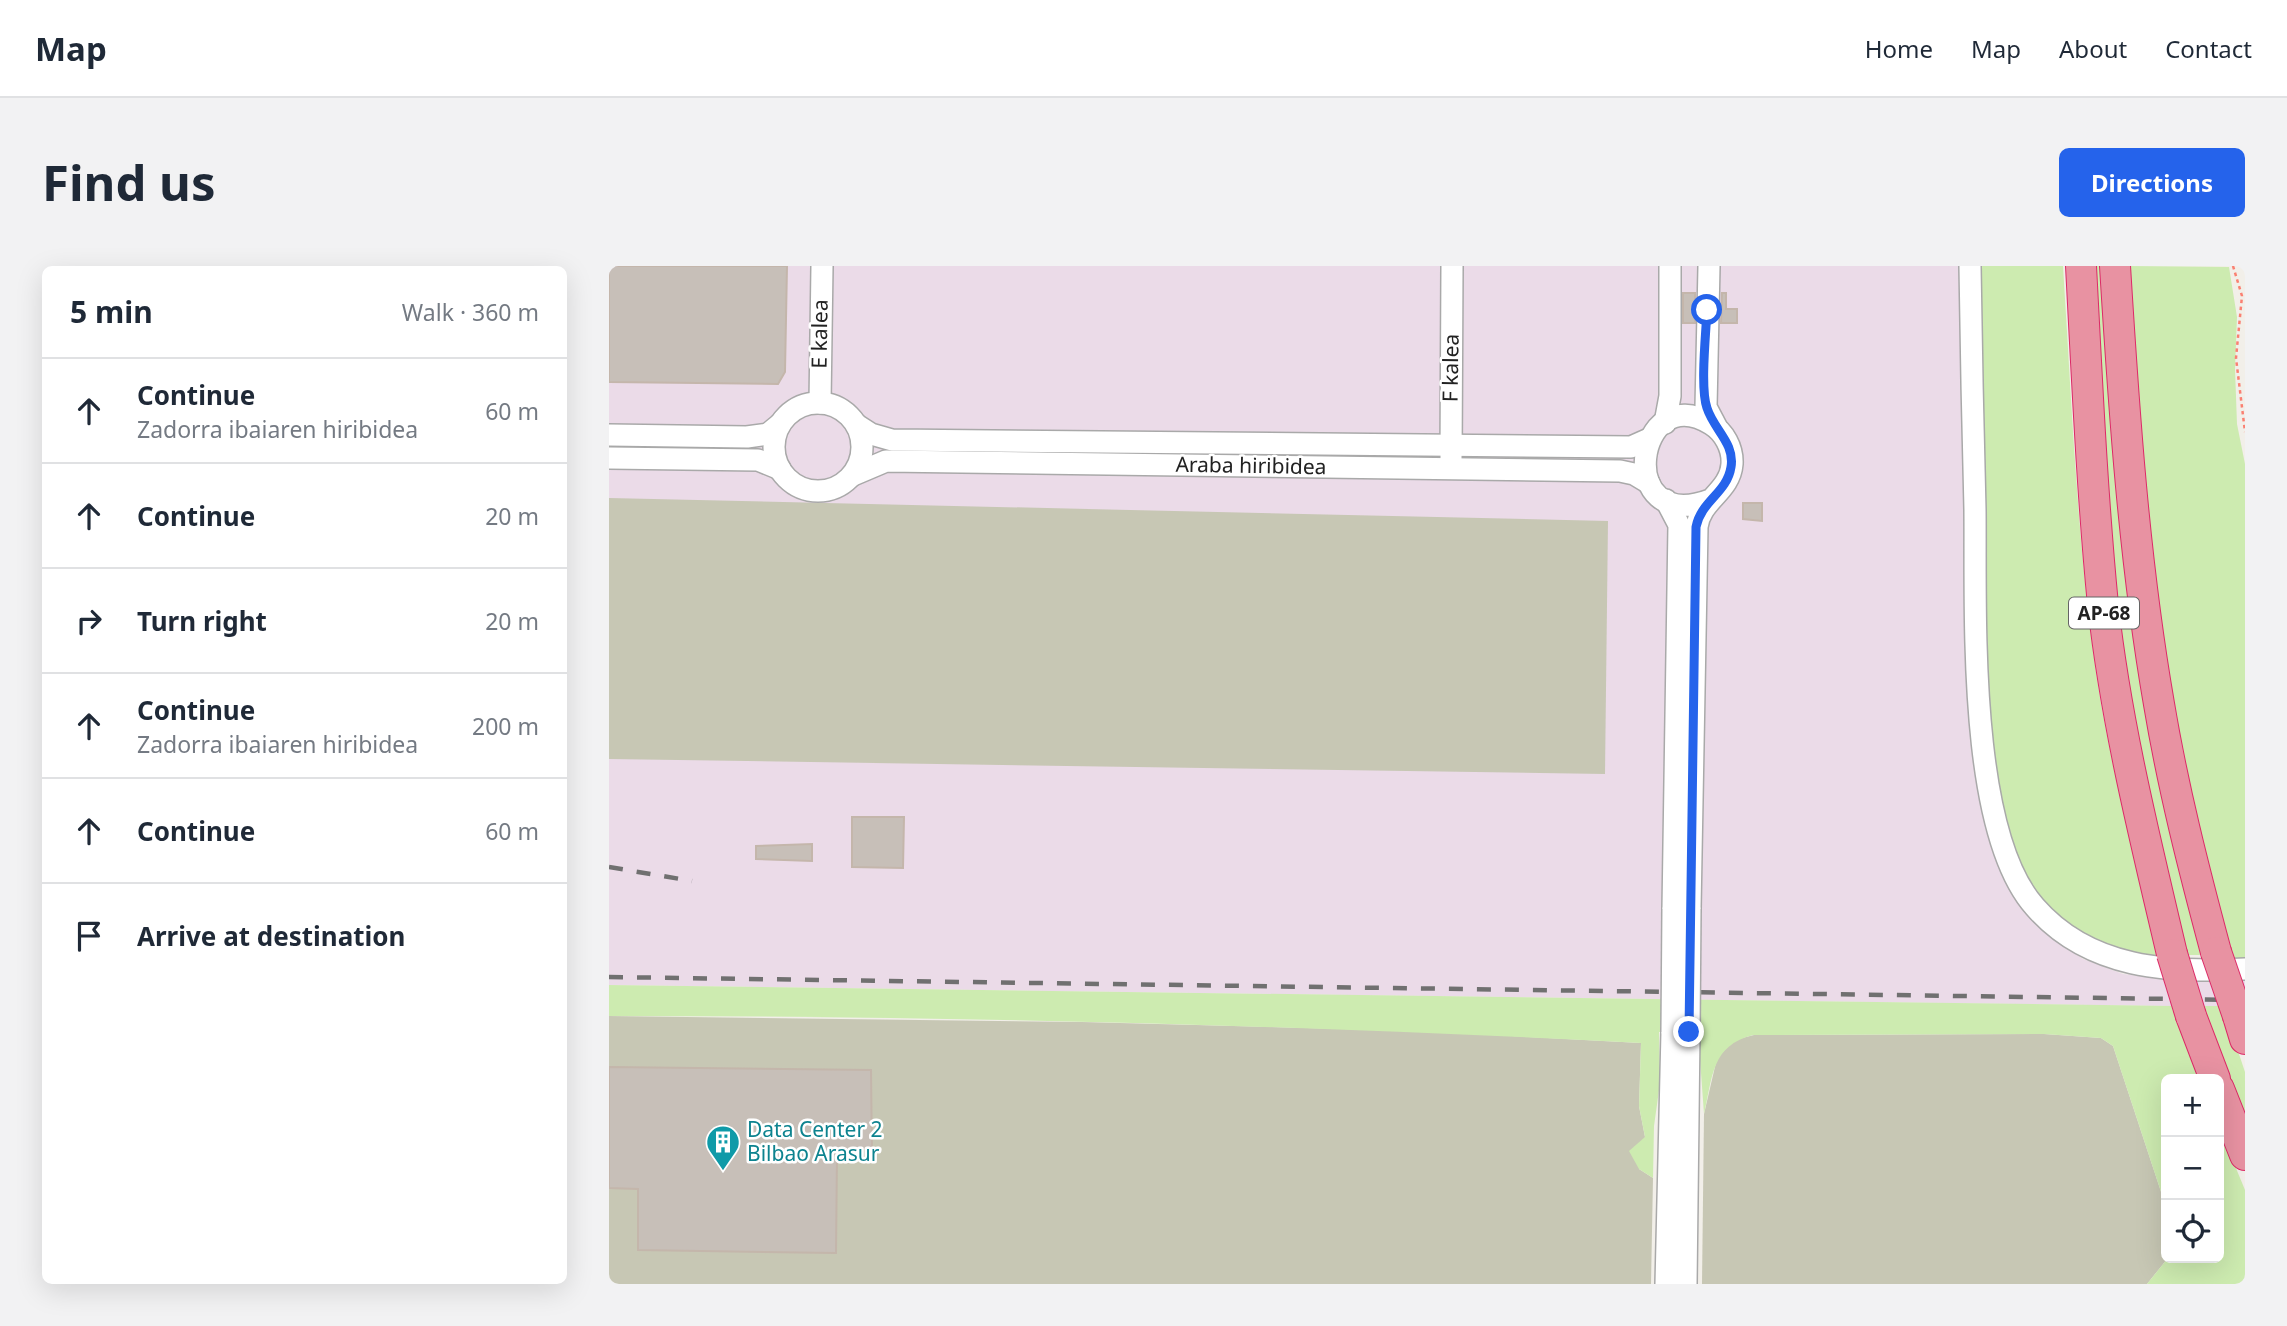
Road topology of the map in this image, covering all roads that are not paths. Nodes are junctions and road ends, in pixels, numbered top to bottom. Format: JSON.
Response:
{"nodes":[{"id":1,"x":821,"y":266,"type":"edge"},
{"id":2,"x":1453,"y":266,"type":"edge"},
{"id":3,"x":1670,"y":266,"type":"edge"},
{"id":4,"x":1709,"y":266,"type":"edge"},
{"id":5,"x":1970,"y":266,"type":"edge"},
{"id":6,"x":2081,"y":266,"type":"edge"},
{"id":7,"x":2115,"y":266,"type":"edge"},
{"id":8,"x":820,"y":402,"type":"junction"},
{"id":9,"x":1665,"y":423,"type":"junction"},
{"id":10,"x":779,"y":425,"type":"junction"},
{"id":11,"x":857,"y":425,"type":"junction"},
{"id":12,"x":1717,"y":428,"type":"junction"},
{"id":13,"x":609,"y":435,"type":"edge"},
{"id":14,"x":1649,"y":439,"type":"junction"},
{"id":15,"x":1451,"y":446,"type":"junction"},
{"id":16,"x":609,"y":458,"type":"edge"},
{"id":17,"x":780,"y":469,"type":"junction"},
{"id":18,"x":1451,"y":469,"type":"junction"},
{"id":19,"x":853,"y":475,"type":"junction"},
{"id":20,"x":1649,"y":483,"type":"junction"},
{"id":21,"x":1666,"y":500,"type":"junction"},
{"id":22,"x":1710,"y":500,"type":"junction"},
{"id":23,"x":1682,"y":909,"type":"junction"},
{"id":24,"x":2245,"y":970,"type":"edge"},
{"id":25,"x":2241,"y":1027,"type":"edge"},
{"id":26,"x":1681,"y":1032,"type":"junction"},
{"id":27,"x":2213,"y":1074,"type":"edge"},
{"id":28,"x":2224,"y":1102,"type":"edge"},
{"id":29,"x":2245,"y":1155,"type":"edge"},
{"id":30,"x":1666,"y":1284,"type":"edge"},
{"id":31,"x":1686,"y":1284,"type":"edge"}],
"edges":[{"from":1,"to":8,"type":"street","name":"E kalea"},
{"from":2,"to":15,"type":"street","name":"F kalea"},
{"from":3,"to":9,"type":"street"},
{"from":4,"to":12,"type":"street"},
{"from":5,"to":24,"type":"street"},
{"from":6,"to":27,"type":"highway","number":"AP-68","bridge":true},
{"from":7,"to":25,"type":"highway","number":"AP-68","bridge":true},
{"from":8,"to":10,"type":"street"},
{"from":8,"to":11,"type":"street"},
{"from":9,"to":12,"type":"street"},
{"from":9,"to":14,"type":"street"},
{"from":10,"to":13,"type":"street"},
{"from":10,"to":17,"type":"street"},
{"from":11,"to":15,"type":"street","name":"Araba hiribidea"},
{"from":11,"to":19,"type":"street"},
{"from":12,"to":22,"type":"street"},
{"from":14,"to":15,"type":"street","name":"Araba hiribidea"},
{"from":14,"to":20,"type":"street"},
{"from":15,"to":18,"type":"street","name":"F kalea"},
{"from":16,"to":17,"type":"street"},
{"from":17,"to":19,"type":"street"},
{"from":18,"to":19,"type":"street","name":"Araba hiribidea"},
{"from":18,"to":20,"type":"street","name":"Araba hiribidea"},
{"from":20,"to":21,"type":"street"},
{"from":21,"to":22,"type":"street"},
{"from":21,"to":23,"type":"street"},
{"from":22,"to":23,"type":"street"},
{"from":23,"to":26,"type":"street","bridge":true},
{"from":26,"to":30,"type":"street"},
{"from":26,"to":31,"type":"street"},
{"from":28,"to":29,"type":"highway"}]}
